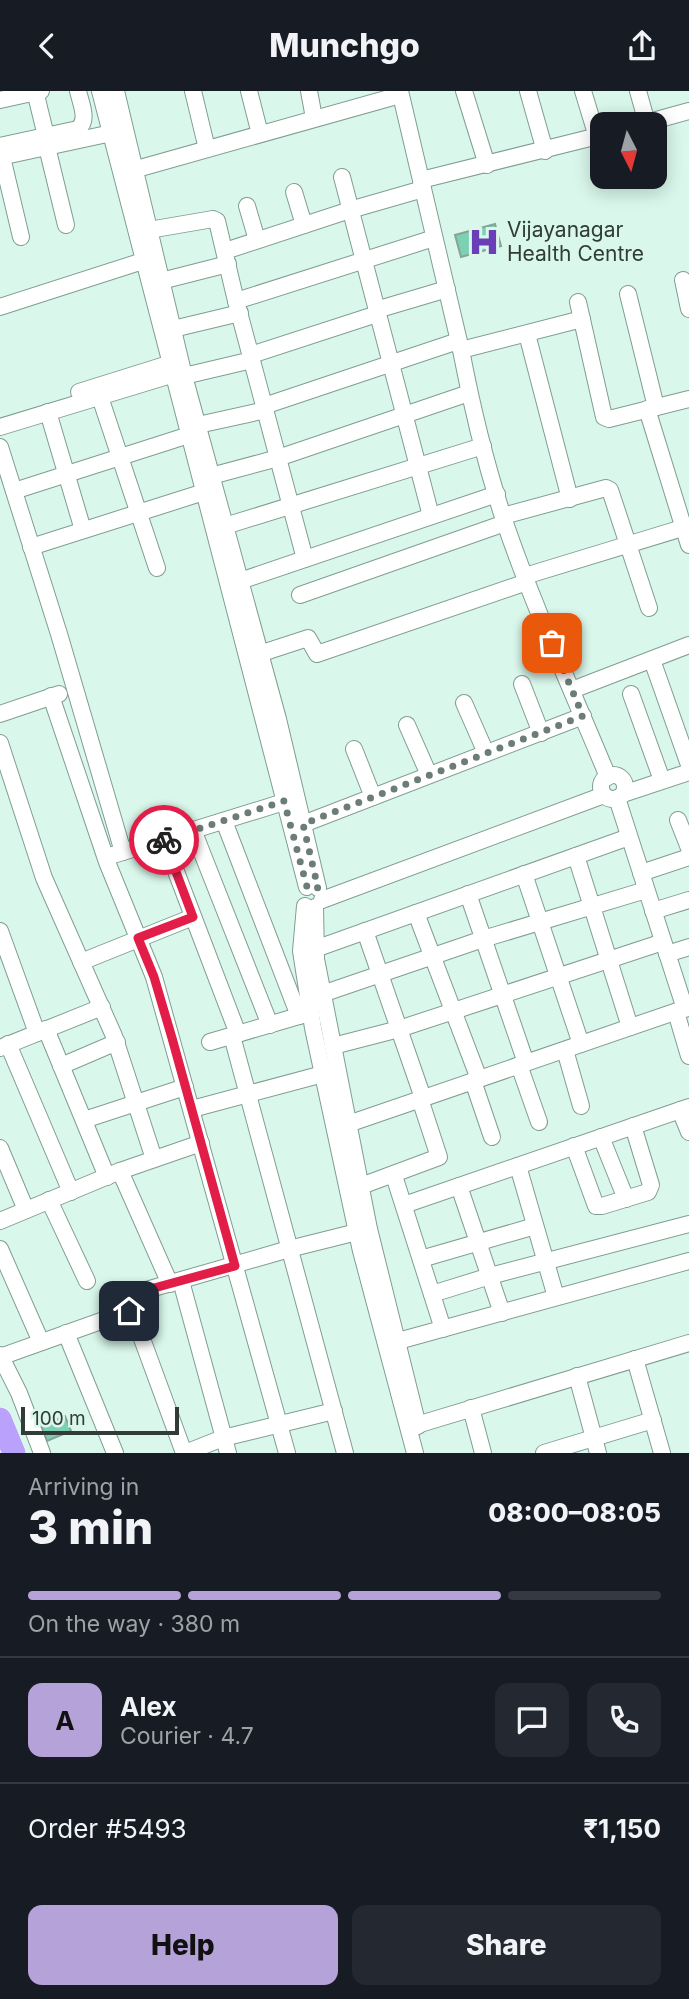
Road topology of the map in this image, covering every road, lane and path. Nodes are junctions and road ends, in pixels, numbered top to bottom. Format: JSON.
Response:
{"nodes":[{"id":1,"x":37,"y":91,"type":"edge"},
{"id":2,"x":78,"y":91,"type":"edge"},
{"id":3,"x":100,"y":91,"type":"edge"},
{"id":4,"x":116,"y":91,"type":"edge"},
{"id":5,"x":193,"y":91,"type":"edge"},
{"id":6,"x":249,"y":91,"type":"edge"},
{"id":7,"x":309,"y":91,"type":"edge"},
{"id":8,"x":464,"y":91,"type":"edge"},
{"id":9,"x":528,"y":91,"type":"edge"},
{"id":10,"x":583,"y":91,"type":"edge"},
{"id":11,"x":638,"y":91,"type":"edge"},
{"id":12,"x":400,"y":93,"type":"edge"},
{"id":13,"x":0,"y":100,"type":"edge"},
{"id":14,"x":689,"y":111,"type":"edge"},
{"id":15,"x":591,"y":112,"type":"edge"},
{"id":16,"x":642,"y":112,"type":"edge"},
{"id":17,"x":667,"y":117,"type":"edge"},
{"id":18,"x":314,"y":118,"type":"junction"},
{"id":19,"x":118,"y":132,"type":"junction"},
{"id":20,"x":260,"y":134,"type":"junction"},
{"id":21,"x":590,"y":139,"type":"edge"},
{"id":22,"x":46,"y":141,"type":"junction"},
{"id":23,"x":207,"y":149,"type":"junction"},
{"id":24,"x":545,"y":151,"type":"junction"},
{"id":25,"x":1,"y":153,"type":"edge"},
{"id":26,"x":487,"y":165,"type":"junction"},
{"id":27,"x":127,"y":171,"type":"junction"},
{"id":28,"x":342,"y":177,"type":"dead end"},
{"id":29,"x":422,"y":185,"type":"junction"},
{"id":30,"x":294,"y":191,"type":"dead end"},
{"id":31,"x":247,"y":206,"type":"dead end"},
{"id":32,"x":350,"y":209,"type":"junction"},
{"id":33,"x":66,"y":225,"type":"dead end"},
{"id":34,"x":304,"y":225,"type":"junction"},
{"id":35,"x":149,"y":230,"type":"junction"},
{"id":36,"x":21,"y":237,"type":"dead end"},
{"id":37,"x":435,"y":238,"type":"junction"},
{"id":38,"x":257,"y":240,"type":"junction"},
{"id":39,"x":226,"y":258,"type":"junction"},
{"id":40,"x":143,"y":261,"type":"junction"},
{"id":41,"x":363,"y":262,"type":"junction"},
{"id":42,"x":683,"y":280,"type":"dead end"},
{"id":43,"x":161,"y":281,"type":"junction"},
{"id":44,"x":447,"y":289,"type":"junction"},
{"id":45,"x":628,"y":294,"type":"dead end"},
{"id":46,"x":578,"y":302,"type":"dead end"},
{"id":47,"x":0,"y":307,"type":"edge"},
{"id":48,"x":238,"y":307,"type":"junction"},
{"id":49,"x":689,"y":309,"type":"edge"},
{"id":50,"x":377,"y":312,"type":"junction"},
{"id":51,"x":582,"y":319,"type":"junction"},
{"id":52,"x":173,"y":330,"type":"junction"},
{"id":53,"x":527,"y":334,"type":"junction"},
{"id":54,"x":460,"y":346,"type":"junction"},
{"id":55,"x":251,"y":357,"type":"junction"},
{"id":56,"x":390,"y":363,"type":"junction"},
{"id":57,"x":178,"y":369,"type":"junction"},
{"id":58,"x":469,"y":393,"type":"junction"},
{"id":59,"x":100,"y":397,"type":"junction"},
{"id":60,"x":689,"y":399,"type":"edge"},
{"id":61,"x":265,"y":408,"type":"junction"},
{"id":62,"x":652,"y":408,"type":"junction"},
{"id":63,"x":48,"y":412,"type":"junction"},
{"id":64,"x":404,"y":414,"type":"junction"},
{"id":65,"x":0,"y":416,"type":"edge"},
{"id":66,"x":0,"y":427,"type":"edge"},
{"id":67,"x":193,"y":430,"type":"junction"},
{"id":68,"x":483,"y":446,"type":"junction"},
{"id":69,"x":0,"y":447,"type":"edge"},
{"id":70,"x":120,"y":456,"type":"junction"},
{"id":71,"x":278,"y":458,"type":"junction"},
{"id":72,"x":418,"y":467,"type":"junction"},
{"id":73,"x":66,"y":474,"type":"junction"},
{"id":74,"x":211,"y":475,"type":"junction"},
{"id":75,"x":14,"y":491,"type":"junction"},
{"id":76,"x":204,"y":492,"type":"junction"},
{"id":77,"x":497,"y":494,"type":"junction"},
{"id":78,"x":570,"y":499,"type":"junction"},
{"id":79,"x":291,"y":507,"type":"junction"},
{"id":80,"x":139,"y":511,"type":"junction"},
{"id":81,"x":431,"y":516,"type":"junction"},
{"id":82,"x":504,"y":519,"type":"junction"},
{"id":83,"x":225,"y":526,"type":"junction"},
{"id":84,"x":686,"y":527,"type":"edge"},
{"id":85,"x":83,"y":530,"type":"junction"},
{"id":86,"x":629,"y":545,"type":"junction"},
{"id":87,"x":689,"y":545,"type":"edge"},
{"id":88,"x":32,"y":547,"type":"junction"},
{"id":89,"x":305,"y":559,"type":"junction"},
{"id":90,"x":157,"y":568,"type":"dead end"},
{"id":91,"x":526,"y":579,"type":"junction"},
{"id":92,"x":240,"y":581,"type":"junction"},
{"id":93,"x":300,"y":595,"type":"dead end"},
{"id":94,"x":649,"y":608,"type":"dead end"},
{"id":95,"x":689,"y":645,"type":"edge"},
{"id":96,"x":254,"y":656,"type":"junction"},
{"id":97,"x":652,"y":660,"type":"junction"},
{"id":98,"x":522,"y":684,"type":"dead end"},
{"id":99,"x":75,"y":688,"type":"junction"},
{"id":100,"x":572,"y":689,"type":"junction"},
{"id":101,"x":631,"y":694,"type":"dead end"},
{"id":102,"x":51,"y":697,"type":"junction"},
{"id":103,"x":464,"y":703,"type":"dead end"},
{"id":104,"x":0,"y":714,"type":"edge"},
{"id":105,"x":583,"y":716,"type":"junction"},
{"id":106,"x":407,"y":725,"type":"dead end"},
{"id":107,"x":541,"y":733,"type":"junction"},
{"id":108,"x":0,"y":743,"type":"edge"},
{"id":109,"x":354,"y":749,"type":"dead end"},
{"id":110,"x":486,"y":753,"type":"junction"},
{"id":111,"x":689,"y":766,"type":"edge"},
{"id":112,"x":659,"y":772,"type":"junction"},
{"id":113,"x":429,"y":775,"type":"junction"},
{"id":114,"x":613,"y":789,"type":"junction"},
{"id":115,"x":373,"y":797,"type":"junction"},
{"id":116,"x":284,"y":801,"type":"junction"},
{"id":117,"x":678,"y":820,"type":"dead end"},
{"id":118,"x":224,"y":821,"type":"junction"},
{"id":119,"x":303,"y":824,"type":"junction"},
{"id":120,"x":193,"y":830,"type":"junction"},
{"id":121,"x":629,"y":837,"type":"junction"},
{"id":122,"x":164,"y":839,"type":"junction"},
{"id":123,"x":689,"y":848,"type":"edge"},
{"id":124,"x":123,"y":852,"type":"junction"},
{"id":125,"x":576,"y":856,"type":"junction"},
{"id":126,"x":689,"y":857,"type":"edge"},
{"id":127,"x":105,"y":858,"type":"junction"},
{"id":128,"x":641,"y":873,"type":"junction"},
{"id":129,"x":524,"y":874,"type":"junction"},
{"id":130,"x":646,"y":890,"type":"junction"},
{"id":131,"x":468,"y":894,"type":"junction"},
{"id":132,"x":315,"y":897,"type":"junction"},
{"id":133,"x":689,"y":900,"type":"edge"},
{"id":134,"x":592,"y":906,"type":"junction"},
{"id":135,"x":653,"y":911,"type":"junction"},
{"id":136,"x":416,"y":913,"type":"junction"},
{"id":137,"x":193,"y":917,"type":"junction"},
{"id":138,"x":540,"y":922,"type":"junction"},
{"id":139,"x":0,"y":931,"type":"edge"},
{"id":140,"x":365,"y":931,"type":"junction"},
{"id":141,"x":138,"y":938,"type":"junction"},
{"id":142,"x":484,"y":939,"type":"junction"},
{"id":143,"x":689,"y":947,"type":"edge"},
{"id":144,"x":665,"y":948,"type":"junction"},
{"id":145,"x":315,"y":949,"type":"junction"},
{"id":146,"x":432,"y":956,"type":"junction"},
{"id":147,"x":609,"y":961,"type":"junction"},
{"id":148,"x":81,"y":962,"type":"junction"},
{"id":149,"x":380,"y":974,"type":"junction"},
{"id":150,"x":559,"y":978,"type":"junction"},
{"id":151,"x":502,"y":993,"type":"junction"},
{"id":152,"x":323,"y":994,"type":"junction"},
{"id":153,"x":102,"y":1007,"type":"junction"},
{"id":154,"x":683,"y":1009,"type":"edge"},
{"id":155,"x":453,"y":1010,"type":"junction"},
{"id":156,"x":305,"y":1014,"type":"junction"},
{"id":157,"x":270,"y":1025,"type":"junction"},
{"id":158,"x":630,"y":1027,"type":"junction"},
{"id":159,"x":399,"y":1028,"type":"junction"},
{"id":160,"x":41,"y":1031,"type":"junction"},
{"id":161,"x":235,"y":1035,"type":"junction"},
{"id":162,"x":117,"y":1042,"type":"junction"},
{"id":163,"x":211,"y":1042,"type":"dead end"},
{"id":164,"x":4,"y":1046,"type":"edge"},
{"id":165,"x":333,"y":1046,"type":"junction"},
{"id":166,"x":573,"y":1047,"type":"junction"},
{"id":167,"x":689,"y":1056,"type":"edge"},
{"id":168,"x":523,"y":1064,"type":"junction"},
{"id":169,"x":61,"y":1066,"type":"junction"},
{"id":170,"x":323,"y":1075,"type":"junction"},
{"id":171,"x":476,"y":1080,"type":"junction"},
{"id":172,"x":186,"y":1087,"type":"junction"},
{"id":173,"x":247,"y":1093,"type":"junction"},
{"id":174,"x":422,"y":1099,"type":"junction"},
{"id":175,"x":136,"y":1102,"type":"junction"},
{"id":176,"x":581,"y":1106,"type":"dead end"},
{"id":177,"x":685,"y":1108,"type":"edge"},
{"id":178,"x":192,"y":1109,"type":"junction"},
{"id":179,"x":84,"y":1120,"type":"junction"},
{"id":180,"x":539,"y":1122,"type":"dead end"},
{"id":181,"x":348,"y":1124,"type":"junction"},
{"id":182,"x":633,"y":1126,"type":"junction"},
{"id":183,"x":689,"y":1132,"type":"edge"},
{"id":184,"x":492,"y":1137,"type":"dead end"},
{"id":185,"x":601,"y":1137,"type":"junction"},
{"id":186,"x":201,"y":1143,"type":"junction"},
{"id":187,"x":575,"y":1146,"type":"junction"},
{"id":188,"x":0,"y":1148,"type":"edge"},
{"id":189,"x":154,"y":1159,"type":"junction"},
{"id":190,"x":518,"y":1166,"type":"junction"},
{"id":191,"x":114,"y":1174,"type":"junction"},
{"id":192,"x":396,"y":1182,"type":"dead end"},
{"id":193,"x":361,"y":1186,"type":"junction"},
{"id":194,"x":459,"y":1186,"type":"junction"},
{"id":195,"x":71,"y":1192,"type":"junction"},
{"id":196,"x":626,"y":1199,"type":"junction"},
{"id":197,"x":50,"y":1200,"type":"junction"},
{"id":198,"x":404,"y":1205,"type":"junction"},
{"id":199,"x":26,"y":1210,"type":"junction"},
{"id":200,"x":0,"y":1220,"type":"edge"},
{"id":201,"x":689,"y":1224,"type":"edge"},
{"id":202,"x":536,"y":1226,"type":"junction"},
{"id":203,"x":357,"y":1232,"type":"junction"},
{"id":204,"x":478,"y":1242,"type":"junction"},
{"id":205,"x":0,"y":1249,"type":"edge"},
{"id":206,"x":289,"y":1249,"type":"junction"},
{"id":207,"x":421,"y":1259,"type":"junction"},
{"id":208,"x":546,"y":1261,"type":"junction"},
{"id":209,"x":689,"y":1261,"type":"edge"},
{"id":210,"x":235,"y":1266,"type":"junction"},
{"id":211,"x":489,"y":1276,"type":"junction"},
{"id":212,"x":87,"y":1281,"type":"dead end"},
{"id":213,"x":175,"y":1282,"type":"junction"},
{"id":214,"x":432,"y":1294,"type":"junction"},
{"id":215,"x":556,"y":1297,"type":"junction"},
{"id":216,"x":129,"y":1311,"type":"junction"},
{"id":217,"x":502,"y":1313,"type":"junction"},
{"id":218,"x":443,"y":1329,"type":"junction"},
{"id":219,"x":66,"y":1333,"type":"junction"},
{"id":220,"x":398,"y":1341,"type":"junction"},
{"id":221,"x":41,"y":1342,"type":"junction"},
{"id":222,"x":689,"y":1343,"type":"edge"},
{"id":223,"x":0,"y":1356,"type":"edge"},
{"id":224,"x":635,"y":1359,"type":"junction"},
{"id":225,"x":577,"y":1376,"type":"junction"},
{"id":226,"x":471,"y":1408,"type":"junction"},
{"id":227,"x":334,"y":1411,"type":"junction"},
{"id":228,"x":0,"y":1419,"type":"edge"},
{"id":229,"x":653,"y":1420,"type":"junction"},
{"id":230,"x":279,"y":1424,"type":"junction"},
{"id":231,"x":413,"y":1426,"type":"junction"},
{"id":232,"x":225,"y":1445,"type":"edge"},
{"id":233,"x":597,"y":1446,"type":"edge"},
{"id":234,"x":14,"y":1453,"type":"edge"},
{"id":235,"x":42,"y":1453,"type":"edge"},
{"id":236,"x":115,"y":1453,"type":"edge"},
{"id":237,"x":185,"y":1453,"type":"edge"},
{"id":238,"x":287,"y":1453,"type":"edge"},
{"id":239,"x":345,"y":1453,"type":"edge"},
{"id":240,"x":415,"y":1453,"type":"edge"},
{"id":241,"x":425,"y":1453,"type":"edge"},
{"id":242,"x":483,"y":1453,"type":"edge"},
{"id":243,"x":544,"y":1453,"type":"edge"},
{"id":244,"x":662,"y":1453,"type":"edge"}],
"edges":[{"from":1,"to":13,"type":"street"},
{"from":1,"to":22,"type":"street"},
{"from":2,"to":22,"type":"street"},
{"from":3,"to":19,"type":"street"},
{"from":4,"to":19,"type":"street"},
{"from":5,"to":23,"type":"street"},
{"from":6,"to":20,"type":"street"},
{"from":7,"to":18,"type":"street"},
{"from":8,"to":26,"type":"street"},
{"from":9,"to":24,"type":"street"},
{"from":10,"to":15,"type":"street"},
{"from":11,"to":16,"type":"street"},
{"from":12,"to":18,"type":"street"},
{"from":12,"to":29,"type":"street"},
{"from":14,"to":17,"type":"street"},
{"from":18,"to":20,"type":"street"},
{"from":19,"to":22,"type":"street"},
{"from":19,"to":27,"type":"street"},
{"from":20,"to":23,"type":"street"},
{"from":21,"to":24,"type":"street"},
{"from":22,"to":25,"type":"street"},
{"from":22,"to":33,"type":"street"},
{"from":23,"to":27,"type":"street"},
{"from":24,"to":26,"type":"street"},
{"from":25,"to":36,"type":"street"},
{"from":26,"to":29,"type":"street"},
{"from":27,"to":35,"type":"street"},
{"from":27,"to":40,"type":"street"},
{"from":28,"to":32,"type":"street"},
{"from":29,"to":32,"type":"street"},
{"from":29,"to":37,"type":"street"},
{"from":30,"to":34,"type":"street"},
{"from":31,"to":38,"type":"street"},
{"from":32,"to":34,"type":"street"},
{"from":32,"to":41,"type":"street"},
{"from":34,"to":38,"type":"street"},
{"from":35,"to":39,"type":"street"},
{"from":35,"to":43,"type":"street"},
{"from":37,"to":41,"type":"street"},
{"from":37,"to":44,"type":"street"},
{"from":38,"to":39,"type":"street"},
{"from":39,"to":43,"type":"street"},
{"from":39,"to":48,"type":"street"},
{"from":40,"to":47,"type":"street"},
{"from":40,"to":57,"type":"street"},
{"from":41,"to":48,"type":"street"},
{"from":41,"to":50,"type":"street"},
{"from":42,"to":49,"type":"street"},
{"from":43,"to":52,"type":"street"},
{"from":44,"to":50,"type":"street"},
{"from":44,"to":54,"type":"street"},
{"from":45,"to":62,"type":"street"},
{"from":46,"to":51,"type":"street"},
{"from":48,"to":52,"type":"street"},
{"from":48,"to":55,"type":"street"},
{"from":50,"to":55,"type":"street"},
{"from":50,"to":56,"type":"street"},
{"from":51,"to":53,"type":"street"},
{"from":51,"to":62,"type":"street"},
{"from":52,"to":57,"type":"street"},
{"from":53,"to":54,"type":"street"},
{"from":53,"to":78,"type":"street"},
{"from":54,"to":56,"type":"street"},
{"from":54,"to":58,"type":"street"},
{"from":55,"to":57,"type":"street"},
{"from":55,"to":61,"type":"street"},
{"from":56,"to":61,"type":"street"},
{"from":56,"to":64,"type":"street"},
{"from":57,"to":59,"type":"street"},
{"from":57,"to":65,"type":"street"},
{"from":57,"to":67,"type":"street"},
{"from":58,"to":64,"type":"street"},
{"from":58,"to":68,"type":"street"},
{"from":59,"to":63,"type":"street"},
{"from":59,"to":70,"type":"street"},
{"from":60,"to":62,"type":"street"},
{"from":61,"to":67,"type":"street"},
{"from":61,"to":71,"type":"street"},
{"from":62,"to":84,"type":"street"},
{"from":63,"to":66,"type":"street"},
{"from":63,"to":73,"type":"street"},
{"from":64,"to":71,"type":"street"},
{"from":64,"to":72,"type":"street"},
{"from":67,"to":70,"type":"street"},
{"from":67,"to":74,"type":"street"},
{"from":67,"to":76,"type":"street"},
{"from":68,"to":72,"type":"street"},
{"from":68,"to":77,"type":"street"},
{"from":69,"to":75,"type":"street"},
{"from":70,"to":73,"type":"street"},
{"from":70,"to":80,"type":"street"},
{"from":71,"to":74,"type":"street"},
{"from":71,"to":79,"type":"street"},
{"from":72,"to":79,"type":"street"},
{"from":72,"to":81,"type":"street"},
{"from":73,"to":75,"type":"street"},
{"from":73,"to":85,"type":"street"},
{"from":74,"to":83,"type":"street"},
{"from":75,"to":88,"type":"street"},
{"from":76,"to":80,"type":"street"},
{"from":76,"to":96,"type":"street"},
{"from":77,"to":81,"type":"street"},
{"from":77,"to":82,"type":"street"},
{"from":78,"to":82,"type":"street"},
{"from":78,"to":86,"type":"street"},
{"from":79,"to":83,"type":"street"},
{"from":79,"to":89,"type":"street"},
{"from":80,"to":85,"type":"street"},
{"from":80,"to":90,"type":"street"},
{"from":81,"to":89,"type":"street"},
{"from":82,"to":91,"type":"street"},
{"from":82,"to":93,"type":"street"},
{"from":83,"to":92,"type":"street"},
{"from":84,"to":86,"type":"street"},
{"from":84,"to":87,"type":"street"},
{"from":85,"to":88,"type":"street"},
{"from":86,"to":91,"type":"street"},
{"from":86,"to":94,"type":"street"},
{"from":88,"to":99,"type":"street"},
{"from":89,"to":92,"type":"street"},
{"from":91,"to":96,"type":"street"},
{"from":91,"to":100,"type":"street"},
{"from":92,"to":96,"type":"street"},
{"from":95,"to":97,"type":"street"},
{"from":96,"to":116,"type":"street"},
{"from":96,"to":119,"type":"street"},
{"from":97,"to":100,"type":"street"},
{"from":97,"to":111,"type":"street"},
{"from":98,"to":107,"type":"street"},
{"from":99,"to":102,"type":"street"},
{"from":99,"to":124,"type":"street"},
{"from":100,"to":105,"type":"street"},
{"from":101,"to":112,"type":"street"},
{"from":102,"to":104,"type":"street"},
{"from":102,"to":127,"type":"street"},
{"from":103,"to":110,"type":"street"},
{"from":105,"to":107,"type":"street"},
{"from":105,"to":114,"type":"street"},
{"from":106,"to":113,"type":"street"},
{"from":107,"to":110,"type":"street"},
{"from":108,"to":148,"type":"street"},
{"from":109,"to":115,"type":"street"},
{"from":110,"to":113,"type":"street"},
{"from":111,"to":112,"type":"street"},
{"from":111,"to":114,"type":"street"},
{"from":112,"to":114,"type":"street"},
{"from":113,"to":115,"type":"street"},
{"from":114,"to":121,"type":"street"},
{"from":114,"to":132,"type":"street"},
{"from":115,"to":119,"type":"street"},
{"from":116,"to":118,"type":"street"},
{"from":116,"to":132,"type":"street"},
{"from":117,"to":123,"type":"street"},
{"from":118,"to":120,"type":"street"},
{"from":118,"to":156,"type":"street"},
{"from":119,"to":132,"type":"street"},
{"from":120,"to":122,"type":"street"},
{"from":120,"to":157,"type":"street"},
{"from":121,"to":125,"type":"street"},
{"from":121,"to":128,"type":"street"},
{"from":122,"to":124,"type":"street"},
{"from":122,"to":137,"type":"street"},
{"from":124,"to":127,"type":"street"},
{"from":125,"to":129,"type":"street"},
{"from":125,"to":134,"type":"street"},
{"from":126,"to":128,"type":"street"},
{"from":127,"to":141,"type":"street"},
{"from":128,"to":130,"type":"street"},
{"from":129,"to":131,"type":"street"},
{"from":129,"to":138,"type":"street"},
{"from":130,"to":134,"type":"street"},
{"from":130,"to":135,"type":"street"},
{"from":131,"to":136,"type":"street"},
{"from":131,"to":142,"type":"street"},
{"from":132,"to":145,"type":"street"},
{"from":132,"to":156,"type":"street"},
{"from":133,"to":135,"type":"street"},
{"from":134,"to":138,"type":"street"},
{"from":134,"to":147,"type":"street"},
{"from":135,"to":144,"type":"street"},
{"from":136,"to":140,"type":"street"},
{"from":136,"to":146,"type":"street"},
{"from":137,"to":141,"type":"street"},
{"from":137,"to":161,"type":"street"},
{"from":138,"to":142,"type":"street"},
{"from":138,"to":150,"type":"street"},
{"from":139,"to":160,"type":"street"},
{"from":140,"to":145,"type":"street"},
{"from":140,"to":149,"type":"street"},
{"from":141,"to":148,"type":"street"},
{"from":141,"to":172,"type":"street"},
{"from":142,"to":146,"type":"street"},
{"from":142,"to":151,"type":"street"},
{"from":143,"to":144,"type":"street"},
{"from":144,"to":147,"type":"street"},
{"from":144,"to":154,"type":"street"},
{"from":145,"to":152,"type":"street"},
{"from":146,"to":149,"type":"street"},
{"from":146,"to":155,"type":"street"},
{"from":147,"to":150,"type":"street"},
{"from":147,"to":158,"type":"street"},
{"from":148,"to":153,"type":"street"},
{"from":149,"to":152,"type":"street"},
{"from":149,"to":159,"type":"street"},
{"from":150,"to":151,"type":"street"},
{"from":150,"to":166,"type":"street"},
{"from":151,"to":155,"type":"street"},
{"from":151,"to":168,"type":"street"},
{"from":152,"to":165,"type":"street"},
{"from":153,"to":160,"type":"street"},
{"from":153,"to":162,"type":"street"},
{"from":154,"to":158,"type":"street"},
{"from":154,"to":167,"type":"street"},
{"from":155,"to":159,"type":"street"},
{"from":155,"to":171,"type":"street"},
{"from":156,"to":157,"type":"street"},
{"from":156,"to":170,"type":"street"},
{"from":157,"to":161,"type":"street"},
{"from":158,"to":166,"type":"street"},
{"from":159,"to":165,"type":"street"},
{"from":159,"to":174,"type":"street"},
{"from":160,"to":164,"type":"street"},
{"from":160,"to":169,"type":"street"},
{"from":161,"to":163,"type":"street"},
{"from":161,"to":173,"type":"street"},
{"from":162,"to":169,"type":"street"},
{"from":162,"to":175,"type":"street"},
{"from":164,"to":195,"type":"street"},
{"from":165,"to":181,"type":"street"},
{"from":166,"to":168,"type":"street"},
{"from":166,"to":176,"type":"street"},
{"from":168,"to":171,"type":"street"},
{"from":168,"to":180,"type":"street"},
{"from":169,"to":179,"type":"street"},
{"from":170,"to":173,"type":"street"},
{"from":170,"to":203,"type":"street"},
{"from":171,"to":174,"type":"street"},
{"from":171,"to":184,"type":"street"},
{"from":172,"to":175,"type":"street"},
{"from":172,"to":178,"type":"street"},
{"from":173,"to":178,"type":"street"},
{"from":173,"to":206,"type":"street"},
{"from":174,"to":181,"type":"street"},
{"from":174,"to":193,"type":"street"},
{"from":175,"to":179,"type":"street"},
{"from":175,"to":189,"type":"street"},
{"from":177,"to":182,"type":"street"},
{"from":177,"to":183,"type":"street"},
{"from":178,"to":186,"type":"street"},
{"from":179,"to":191,"type":"street"},
{"from":181,"to":193,"type":"street"},
{"from":182,"to":185,"type":"street"},
{"from":182,"to":196,"type":"street"},
{"from":185,"to":187,"type":"street"},
{"from":185,"to":196,"type":"street"},
{"from":186,"to":189,"type":"street"},
{"from":186,"to":210,"type":"street"},
{"from":187,"to":190,"type":"street"},
{"from":187,"to":196,"type":"street"},
{"from":188,"to":199,"type":"street"},
{"from":189,"to":191,"type":"street"},
{"from":190,"to":194,"type":"street"},
{"from":190,"to":202,"type":"street"},
{"from":191,"to":195,"type":"street"},
{"from":191,"to":213,"type":"street"},
{"from":192,"to":198,"type":"street"},
{"from":193,"to":220,"type":"street"},
{"from":194,"to":198,"type":"street"},
{"from":194,"to":204,"type":"street"},
{"from":195,"to":197,"type":"street"},
{"from":197,"to":199,"type":"street"},
{"from":197,"to":212,"type":"street"},
{"from":198,"to":207,"type":"street"},
{"from":199,"to":200,"type":"street"},
{"from":201,"to":208,"type":"street"},
{"from":202,"to":204,"type":"street"},
{"from":202,"to":208,"type":"street"},
{"from":203,"to":206,"type":"street"},
{"from":203,"to":231,"type":"street"},
{"from":204,"to":207,"type":"street"},
{"from":204,"to":211,"type":"street"},
{"from":205,"to":221,"type":"street"},
{"from":206,"to":210,"type":"street"},
{"from":206,"to":227,"type":"street"},
{"from":207,"to":214,"type":"street"},
{"from":208,"to":211,"type":"street"},
{"from":208,"to":215,"type":"street"},
{"from":209,"to":215,"type":"street"},
{"from":210,"to":213,"type":"street"},
{"from":210,"to":230,"type":"street"},
{"from":211,"to":214,"type":"street"},
{"from":211,"to":217,"type":"street"},
{"from":213,"to":216,"type":"street"},
{"from":213,"to":232,"type":"street"},
{"from":214,"to":218,"type":"street"},
{"from":215,"to":217,"type":"street"},
{"from":216,"to":219,"type":"street"},
{"from":216,"to":237,"type":"street"},
{"from":217,"to":218,"type":"street"},
{"from":218,"to":220,"type":"street"},
{"from":219,"to":221,"type":"street"},
{"from":219,"to":236,"type":"street"},
{"from":220,"to":231,"type":"street"},
{"from":221,"to":223,"type":"street"},
{"from":222,"to":224,"type":"street"},
{"from":223,"to":235,"type":"street"},
{"from":224,"to":225,"type":"street"},
{"from":224,"to":229,"type":"street"},
{"from":225,"to":226,"type":"street"},
{"from":225,"to":233,"type":"street"},
{"from":226,"to":231,"type":"street"},
{"from":226,"to":242,"type":"street"},
{"from":227,"to":230,"type":"street"},
{"from":227,"to":239,"type":"street"},
{"from":228,"to":234,"type":"highway"},
{"from":229,"to":233,"type":"street"},
{"from":229,"to":244,"type":"street"},
{"from":230,"to":232,"type":"street"},
{"from":230,"to":238,"type":"street"},
{"from":231,"to":240,"type":"street"},
{"from":231,"to":241,"type":"street"},
{"from":232,"to":237,"type":"street"},
{"from":233,"to":243,"type":"street"}]}
